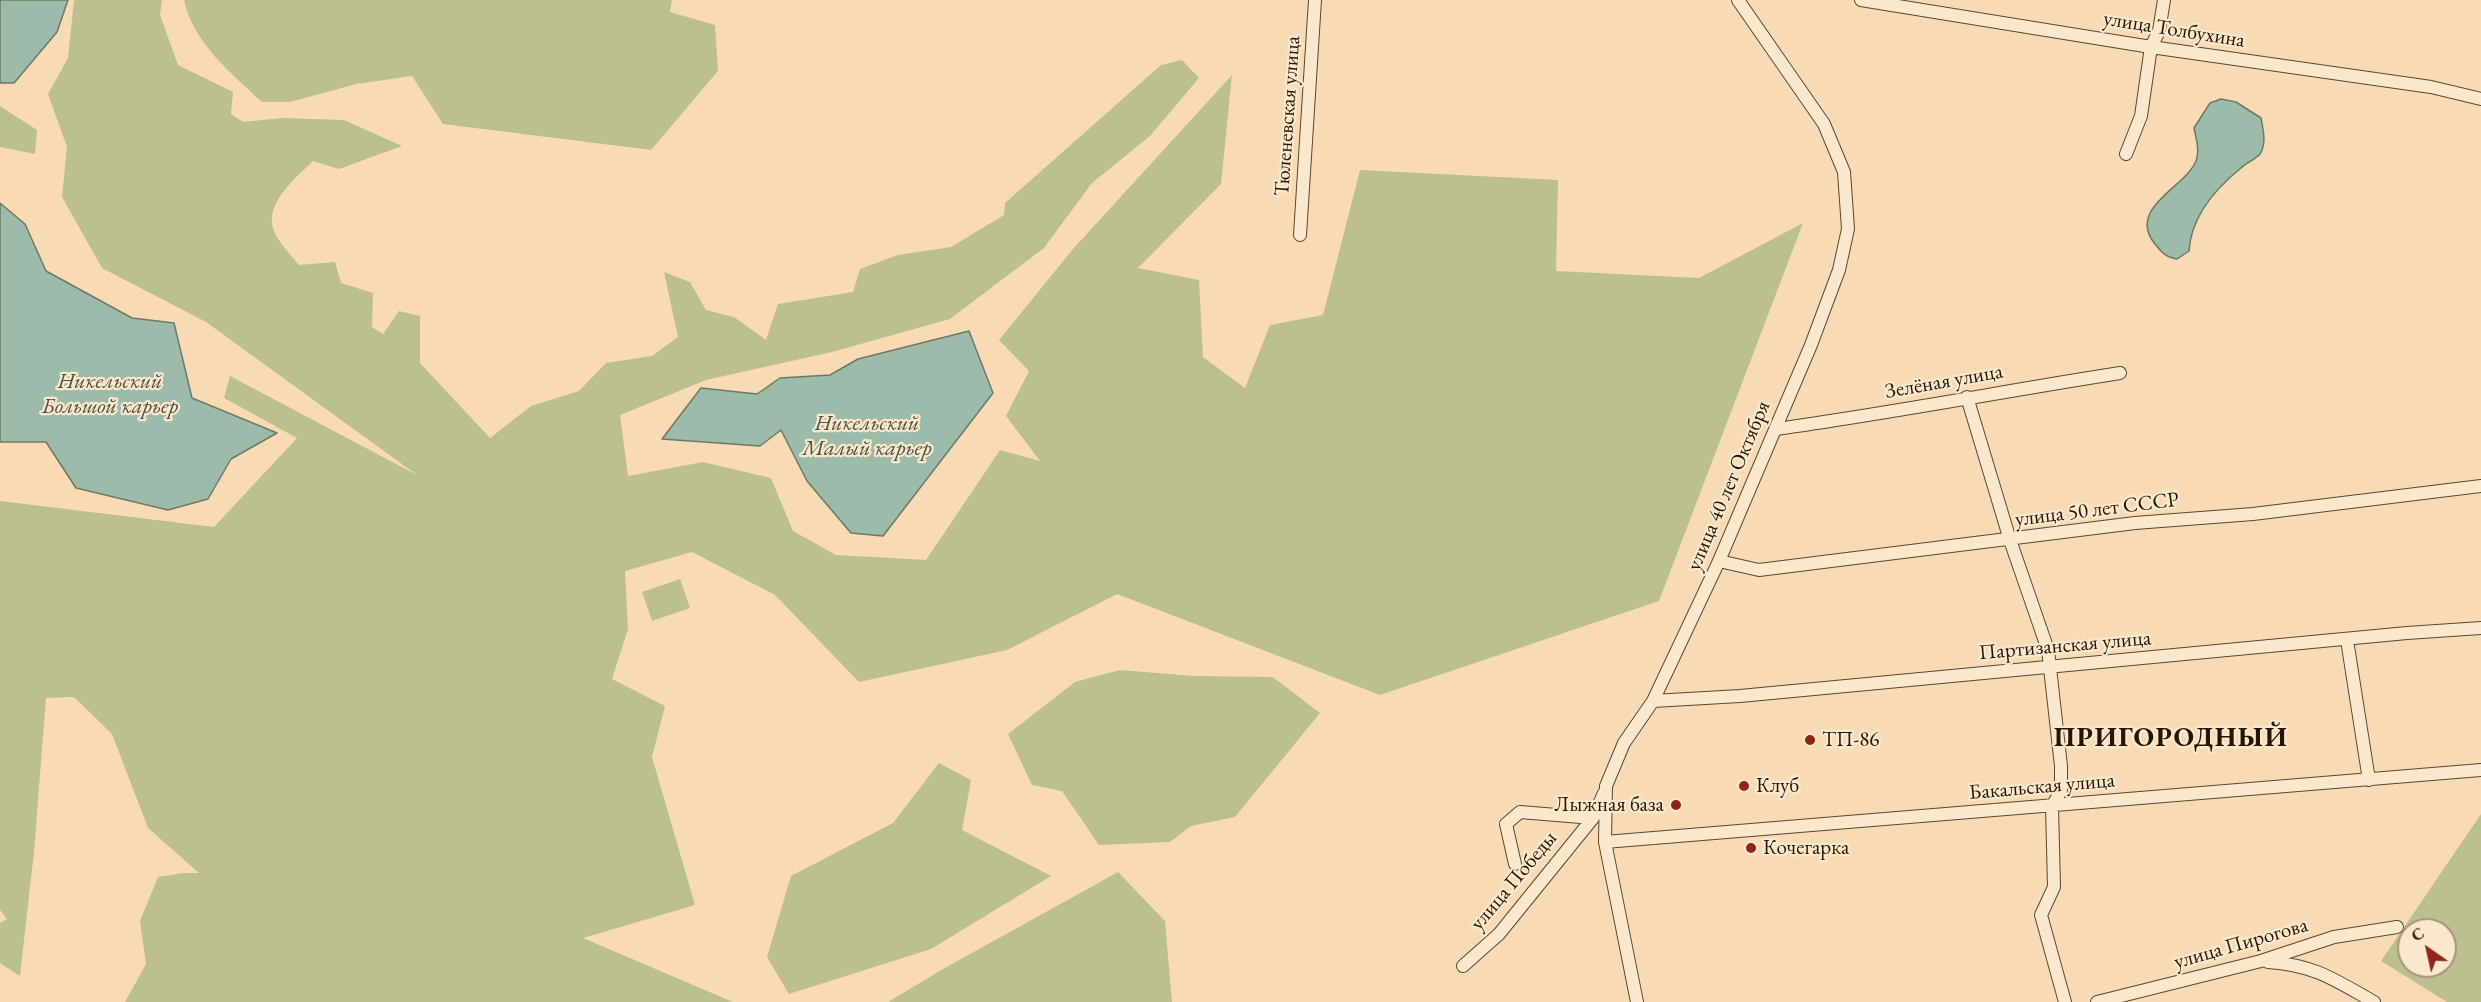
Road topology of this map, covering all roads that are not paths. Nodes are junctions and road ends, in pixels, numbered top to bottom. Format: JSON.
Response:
{"nodes":[{"id":1,"x":1315,"y":0,"type":"edge"},
{"id":2,"x":1738,"y":0,"type":"edge"},
{"id":3,"x":1861,"y":0,"type":"edge"},
{"id":4,"x":2164,"y":0,"type":"edge"},
{"id":5,"x":2151,"y":47,"type":"junction"},
{"id":6,"x":2481,"y":99,"type":"edge"},
{"id":7,"x":2126,"y":154,"type":"dead end"},
{"id":8,"x":1300,"y":235,"type":"dead end"},
{"id":9,"x":2120,"y":373,"type":"dead end"},
{"id":10,"x":1967,"y":397,"type":"junction"},
{"id":11,"x":1776,"y":429,"type":"junction"},
{"id":12,"x":2481,"y":486,"type":"edge"},
{"id":13,"x":2010,"y":540,"type":"junction"},
{"id":14,"x":1719,"y":561,"type":"junction"},
{"id":15,"x":2481,"y":628,"type":"edge"},
{"id":16,"x":2347,"y":640,"type":"junction"},
{"id":17,"x":2051,"y":666,"type":"junction"},
{"id":18,"x":1653,"y":701,"type":"junction"},
{"id":19,"x":2481,"y":771,"type":"edge"},
{"id":20,"x":2369,"y":780,"type":"junction"},
{"id":21,"x":1606,"y":786,"type":"junction"},
{"id":22,"x":2052,"y":806,"type":"junction"},
{"id":23,"x":1593,"y":818,"type":"junction"},
{"id":24,"x":1605,"y":842,"type":"junction"},
{"id":25,"x":1515,"y":864,"type":"dead end"},
{"id":26,"x":2397,"y":927,"type":"dead end"},
{"id":27,"x":2261,"y":962,"type":"junction"},
{"id":28,"x":1463,"y":966,"type":"dead end"},
{"id":29,"x":1637,"y":1002,"type":"edge"},
{"id":30,"x":2065,"y":1002,"type":"edge"},
{"id":31,"x":2097,"y":1002,"type":"edge"},
{"id":32,"x":2374,"y":1002,"type":"edge"}],
"edges":[{"from":1,"to":8,"type":"street","name":"Тюленевская улица"},
{"from":2,"to":11,"type":"street","name":"улица 40 лет Октября"},
{"from":3,"to":5,"type":"street","name":"улица Толбухина"},
{"from":4,"to":5,"type":"street"},
{"from":5,"to":6,"type":"street","name":"улица Толбухина"},
{"from":5,"to":7,"type":"street"},
{"from":9,"to":10,"type":"street","name":"Зелёная улица"},
{"from":10,"to":11,"type":"street","name":"Зелёная улица"},
{"from":10,"to":13,"type":"street"},
{"from":11,"to":14,"type":"street","name":"улица 40 лет Октября"},
{"from":12,"to":13,"type":"street","name":"улица 50 лет СССР"},
{"from":13,"to":14,"type":"street","name":"улица 50 лет СССР"},
{"from":13,"to":17,"type":"street"},
{"from":14,"to":18,"type":"street","name":"улица 40 лет Октября"},
{"from":15,"to":16,"type":"street","name":"Партизанская улица"},
{"from":16,"to":17,"type":"street","name":"Партизанская улица"},
{"from":16,"to":20,"type":"street"},
{"from":17,"to":18,"type":"street","name":"Партизанская улица"},
{"from":17,"to":22,"type":"street"},
{"from":18,"to":21,"type":"street","name":"улица 40 лет Октября"},
{"from":19,"to":20,"type":"street","name":"Бакальская улица"},
{"from":20,"to":22,"type":"street","name":"Бакальская улица"},
{"from":21,"to":23,"type":"street","name":"улица Победы"},
{"from":21,"to":24,"type":"street","name":"улица 40 лет Октября"},
{"from":22,"to":24,"type":"street","name":"Бакальская улица"},
{"from":22,"to":30,"type":"street"},
{"from":23,"to":25,"type":"street"},
{"from":23,"to":28,"type":"street","name":"улица Победы"},
{"from":24,"to":29,"type":"street","name":"улица 40 лет Октября"},
{"from":26,"to":27,"type":"street","name":"улица Пирогова"},
{"from":27,"to":31,"type":"street","name":"улица Пирогова"},
{"from":27,"to":32,"type":"street"}]}
